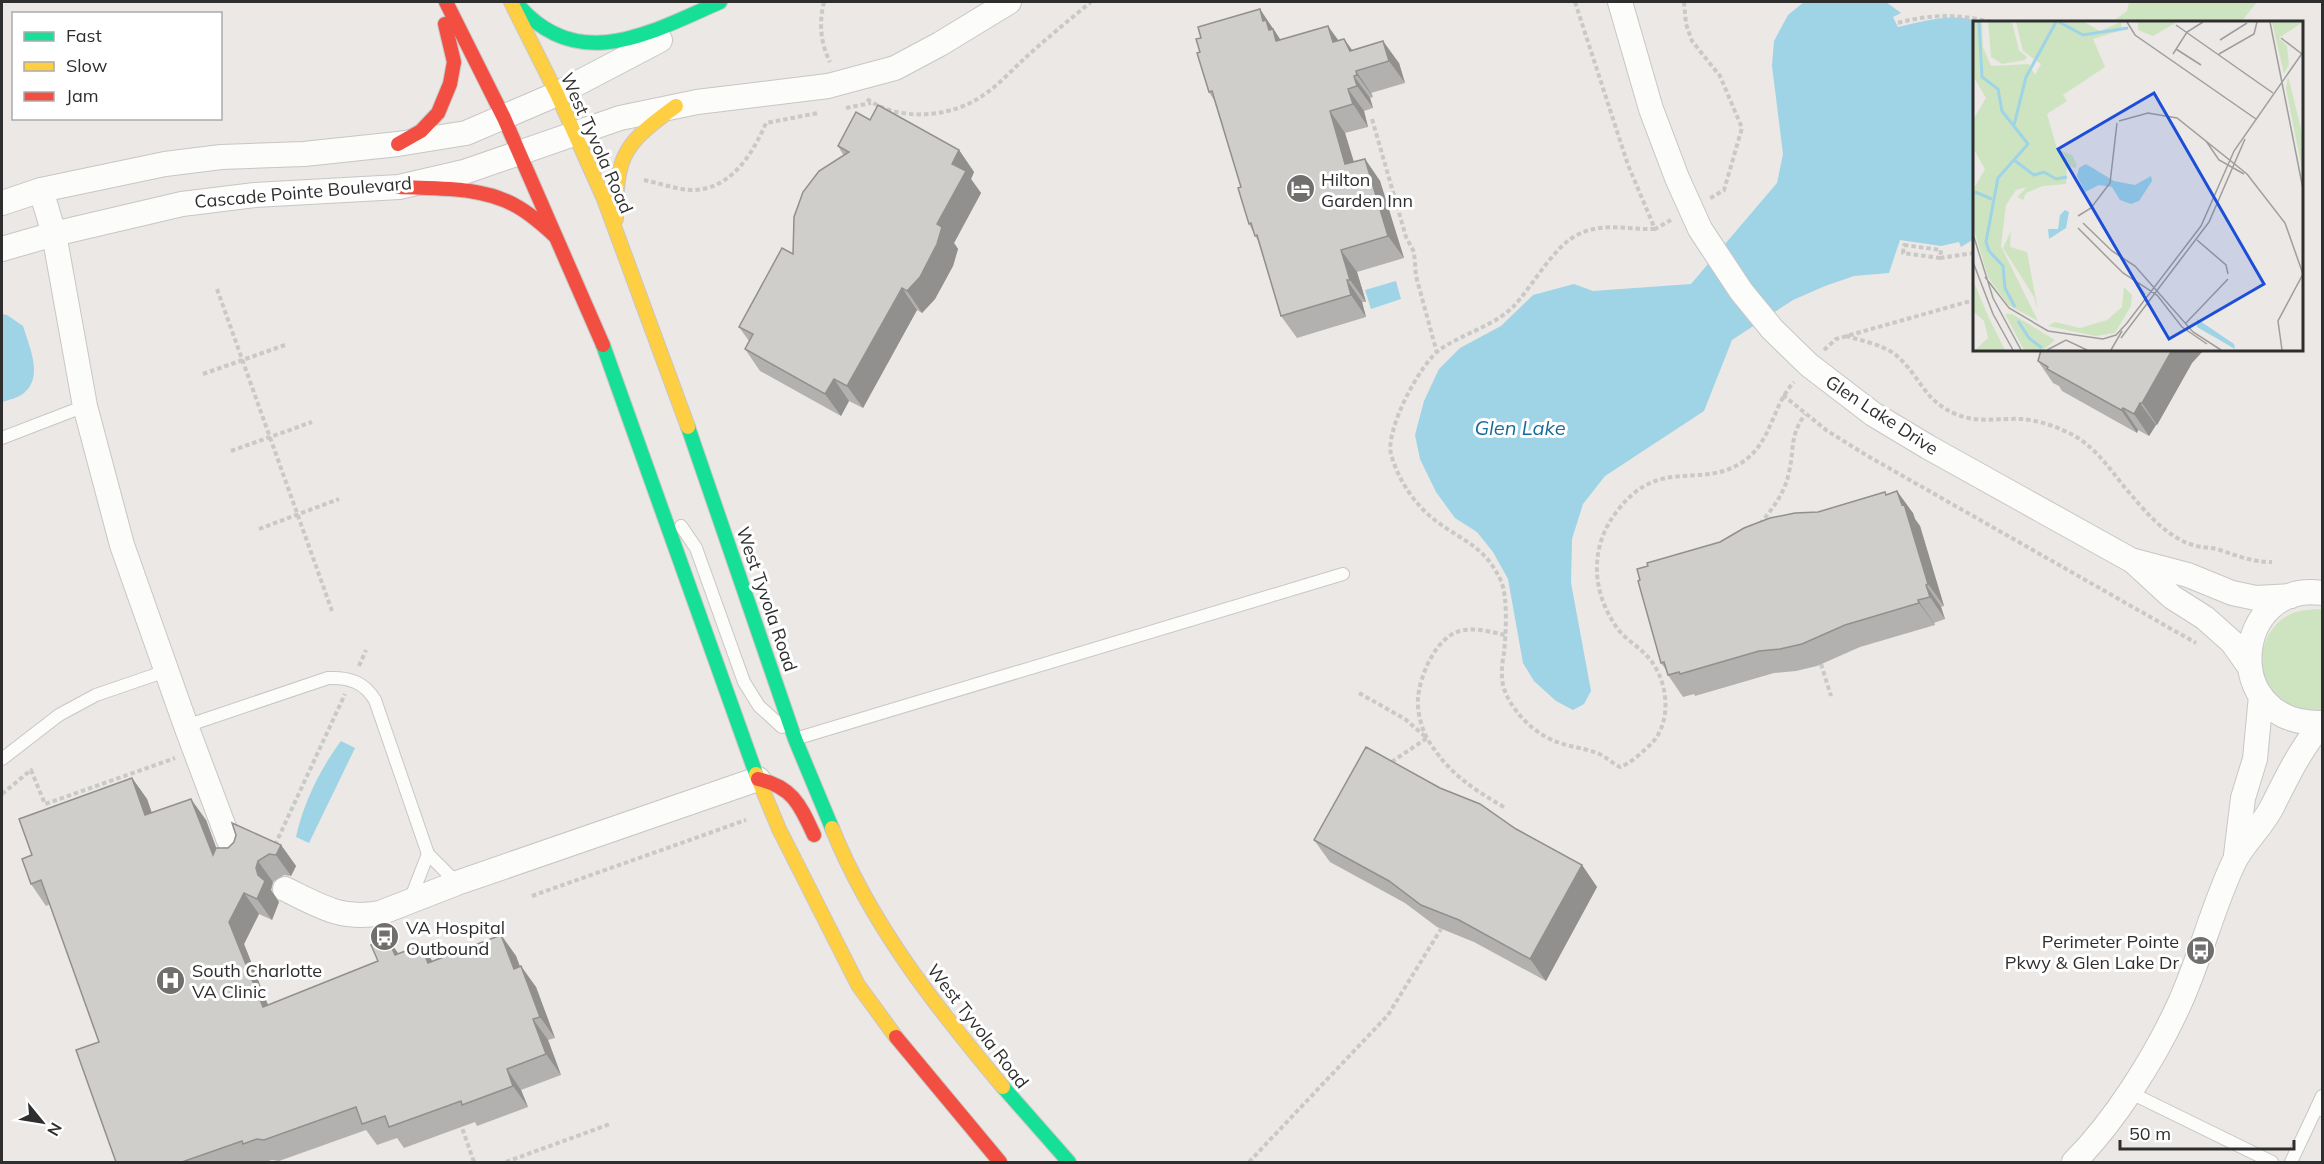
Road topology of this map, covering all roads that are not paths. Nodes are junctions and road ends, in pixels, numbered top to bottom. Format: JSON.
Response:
{"nodes":[{"id":1,"x":440,"y":2,"type":"edge"},
{"id":2,"x":446,"y":2,"type":"edge"},
{"id":3,"x":512,"y":2,"type":"edge"},
{"id":4,"x":720,"y":2,"type":"edge"},
{"id":5,"x":1009,"y":2,"type":"edge"},
{"id":6,"x":1620,"y":2,"type":"edge"},
{"id":7,"x":980,"y":9,"type":"edge"},
{"id":8,"x":557,"y":94,"type":"junction"},
{"id":9,"x":676,"y":106,"type":"junction"},
{"id":10,"x":504,"y":118,"type":"junction"},
{"id":11,"x":575,"y":133,"type":"junction"},
{"id":12,"x":398,"y":144,"type":"junction"},
{"id":13,"x":519,"y":152,"type":"junction"},
{"id":14,"x":399,"y":187,"type":"junction"},
{"id":15,"x":41,"y":190,"type":"junction"},
{"id":16,"x":2,"y":203,"type":"edge"},
{"id":17,"x":615,"y":230,"type":"junction"},
{"id":18,"x":54,"y":234,"type":"junction"},
{"id":19,"x":557,"y":238,"type":"junction"},
{"id":20,"x":2,"y":249,"type":"edge"},
{"id":21,"x":85,"y":406,"type":"junction"},
{"id":22,"x":2,"y":438,"type":"edge"},
{"id":23,"x":652,"y":483,"type":"junction"},
{"id":24,"x":2131,"y":560,"type":"junction"},
{"id":25,"x":1343,"y":574,"type":"dead end"},
{"id":26,"x":2322,"y":594,"type":"edge"},
{"id":27,"x":2291,"y":596,"type":"junction"},
{"id":28,"x":2249,"y":666,"type":"junction"},
{"id":29,"x":166,"y":671,"type":"junction"},
{"id":30,"x":2261,"y":696,"type":"junction"},
{"id":31,"x":2322,"y":723,"type":"edge"},
{"id":32,"x":186,"y":726,"type":"junction"},
{"id":33,"x":795,"y":739,"type":"junction"},
{"id":34,"x":2,"y":759,"type":"edge"},
{"id":35,"x":759,"y":779,"type":"junction"},
{"id":36,"x":820,"y":846,"type":"dead end"},
{"id":37,"x":428,"y":854,"type":"junction"},
{"id":38,"x":237,"y":856,"type":"edge"},
{"id":39,"x":2235,"y":860,"type":"junction"},
{"id":40,"x":457,"y":883,"type":"junction"},
{"id":41,"x":285,"y":889,"type":"dead end"},
{"id":42,"x":410,"y":900,"type":"junction"},
{"id":43,"x":866,"y":927,"type":"dead end"},
{"id":44,"x":902,"y":958,"type":"junction"},
{"id":45,"x":2129,"y":1092,"type":"junction"},
{"id":46,"x":2321,"y":1105,"type":"edge"},
{"id":47,"x":1000,"y":1162,"type":"edge"},
{"id":48,"x":1069,"y":1162,"type":"edge"},
{"id":49,"x":2074,"y":1162,"type":"edge"},
{"id":50,"x":2272,"y":1162,"type":"edge"},
{"id":51,"x":2291,"y":1162,"type":"edge"}],
"edges":[{"from":1,"to":12,"type":"main road"},
{"from":2,"to":10,"type":"main road"},
{"from":3,"to":4,"type":"main road"},
{"from":3,"to":8,"type":"main road","name":"West Tyvola Road"},
{"from":4,"to":8,"type":"street"},
{"from":5,"to":7,"type":"street","name":"Cascade Pointe Boulevard"},
{"from":6,"to":24,"type":"street","name":"Glen Lake Drive"},
{"from":7,"to":9,"type":"street","name":"Cascade Pointe Boulevard"},
{"from":8,"to":10,"type":"street"},
{"from":8,"to":11,"type":"main road","name":"West Tyvola Road"},
{"from":9,"to":11,"type":"street","name":"Cascade Pointe Boulevard"},
{"from":9,"to":17,"type":"main road"},
{"from":10,"to":12,"type":"street"},
{"from":10,"to":13,"type":"main road"},
{"from":11,"to":13,"type":"street","name":"Cascade Pointe Boulevard"},
{"from":11,"to":17,"type":"main road","name":"West Tyvola Road"},
{"from":12,"to":15,"type":"street"},
{"from":13,"to":14,"type":"street","name":"Cascade Pointe Boulevard"},
{"from":13,"to":19,"type":"main road"},
{"from":14,"to":18,"type":"street","name":"Cascade Pointe Boulevard"},
{"from":14,"to":19,"type":"main road"},
{"from":15,"to":16,"type":"street"},
{"from":15,"to":18,"type":"street"},
{"from":17,"to":33,"type":"main road","name":"West Tyvola Road"},
{"from":18,"to":20,"type":"street","name":"Cascade Pointe Boulevard"},
{"from":18,"to":21,"type":"street"},
{"from":19,"to":23,"type":"main road"},
{"from":21,"to":22,"type":"lane"},
{"from":21,"to":29,"type":"street"},
{"from":23,"to":33,"type":"lane"},
{"from":23,"to":35,"type":"main road"},
{"from":24,"to":27,"type":"street","name":"Glen Lake Drive"},
{"from":24,"to":28,"type":"street","name":"Glen Lake Drive"},
{"from":25,"to":33,"type":"lane"},
{"from":26,"to":27,"type":"street","name":"Glen Lake Drive"},
{"from":27,"to":28,"type":"street"},
{"from":28,"to":30,"type":"street"},
{"from":29,"to":32,"type":"street"},
{"from":29,"to":34,"type":"lane"},
{"from":30,"to":31,"type":"street"},
{"from":30,"to":39,"type":"street"},
{"from":31,"to":39,"type":"street"},
{"from":32,"to":37,"type":"lane"},
{"from":32,"to":38,"type":"street"},
{"from":33,"to":44,"type":"main road","name":"West Tyvola Road"},
{"from":35,"to":36,"type":"main road"},
{"from":35,"to":40,"type":"street"},
{"from":35,"to":47,"type":"main road"},
{"from":37,"to":40,"type":"lane"},
{"from":37,"to":42,"type":"lane"},
{"from":39,"to":45,"type":"street"},
{"from":40,"to":42,"type":"street"},
{"from":41,"to":42,"type":"street"},
{"from":43,"to":44,"type":"main road"},
{"from":44,"to":48,"type":"main road","name":"West Tyvola Road"},
{"from":45,"to":49,"type":"street"},
{"from":45,"to":50,"type":"lane"},
{"from":46,"to":51,"type":"lane"}]}
